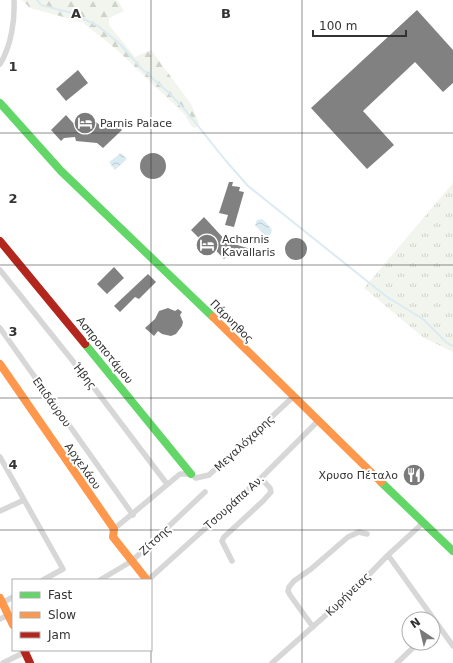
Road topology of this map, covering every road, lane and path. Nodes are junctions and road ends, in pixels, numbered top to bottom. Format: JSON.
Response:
{"nodes":[{"id":1,"x":14,"y":0,"type":"edge"},
{"id":2,"x":0,"y":64,"type":"edge"},
{"id":3,"x":0,"y":103,"type":"edge"},
{"id":4,"x":0,"y":241,"type":"edge"},
{"id":5,"x":0,"y":270,"type":"edge"},
{"id":6,"x":0,"y":328,"type":"edge"},
{"id":7,"x":0,"y":364,"type":"edge"},
{"id":8,"x":293,"y":397,"type":"junction"},
{"id":9,"x":318,"y":421,"type":"junction"},
{"id":10,"x":0,"y":457,"type":"edge"},
{"id":11,"x":191,"y":474,"type":"junction"},
{"id":12,"x":261,"y":478,"type":"junction"},
{"id":13,"x":167,"y":484,"type":"junction"},
{"id":14,"x":205,"y":492,"type":"dead end"},
{"id":15,"x":24,"y":500,"type":"junction"},
{"id":16,"x":0,"y":511,"type":"edge"},
{"id":17,"x":133,"y":514,"type":"junction"},
{"id":18,"x":423,"y":522,"type":"junction"},
{"id":19,"x":114,"y":529,"type":"junction"},
{"id":20,"x":367,"y":534,"type":"dead end"},
{"id":21,"x":453,"y":551,"type":"edge"},
{"id":22,"x":388,"y":555,"type":"junction"},
{"id":23,"x":132,"y":561,"type":"junction"},
{"id":24,"x":232,"y":561,"type":"dead end"},
{"id":25,"x":45,"y":579,"type":"edge"},
{"id":26,"x":102,"y":579,"type":"edge"},
{"id":27,"x":146,"y":579,"type":"edge"},
{"id":28,"x":148,"y":579,"type":"edge"},
{"id":29,"x":12,"y":597,"type":"edge"},
{"id":30,"x":1,"y":601,"type":"edge"},
{"id":31,"x":425,"y":611,"type":"edge"},
{"id":32,"x":8,"y":615,"type":"junction"},
{"id":33,"x":0,"y":619,"type":"edge"},
{"id":34,"x":12,"y":623,"type":"edge"},
{"id":35,"x":313,"y":626,"type":"junction"},
{"id":36,"x":441,"y":633,"type":"edge"},
{"id":37,"x":453,"y":646,"type":"edge"},
{"id":38,"x":26,"y":651,"type":"edge"},
{"id":39,"x":410,"y":651,"type":"edge"},
{"id":40,"x":3,"y":663,"type":"edge"},
{"id":41,"x":30,"y":663,"type":"edge"},
{"id":42,"x":272,"y":663,"type":"edge"},
{"id":43,"x":397,"y":663,"type":"edge"}],
"edges":[{"from":1,"to":2,"type":"street"},
{"from":3,"to":8,"type":"main road","name":"Πάρνηθος"},
{"from":4,"to":11,"type":"main road","name":"Ασπροποτάμου"},
{"from":5,"to":13,"type":"street","name":"Ήβης"},
{"from":6,"to":17,"type":"street","name":"Επιδάυρου"},
{"from":7,"to":19,"type":"main road","name":"Αρχελάου"},
{"from":8,"to":9,"type":"main road","name":"Πάρνηθος"},
{"from":8,"to":11,"type":"street","name":"Μεγαλόχαρης"},
{"from":9,"to":12,"type":"street","name":"Τσουράπα Αν."},
{"from":9,"to":18,"type":"main road","name":"Πάρνηθος"},
{"from":10,"to":15,"type":"street"},
{"from":11,"to":13,"type":"street","name":"Μεγαλόχαρης"},
{"from":12,"to":24,"type":"street"},
{"from":12,"to":28,"type":"street","name":"Τσουράπα Αν."},
{"from":13,"to":17,"type":"street","name":"Μεγαλόχαρης"},
{"from":14,"to":23,"type":"street","name":"Ζίτσης"},
{"from":15,"to":16,"type":"street"},
{"from":15,"to":25,"type":"street"},
{"from":17,"to":19,"type":"street","name":"Μεγαλόχαρης"},
{"from":18,"to":21,"type":"main road","name":"Πάρνηθος"},
{"from":18,"to":22,"type":"street","name":"Κυρήνειας"},
{"from":19,"to":23,"type":"main road","name":"Αρχελάου"},
{"from":20,"to":35,"type":"street"},
{"from":22,"to":31,"type":"street"},
{"from":22,"to":35,"type":"street","name":"Κυρήνειας"},
{"from":23,"to":26,"type":"street","name":"Ζίτσης"},
{"from":23,"to":27,"type":"main road","name":"Αρχελάου"},
{"from":29,"to":30,"type":"street"},
{"from":30,"to":32,"type":"main road"},
{"from":32,"to":33,"type":"street"},
{"from":32,"to":34,"type":"main road"},
{"from":35,"to":42,"type":"street","name":"Κυρήνειας"},
{"from":36,"to":37,"type":"street"},
{"from":38,"to":40,"type":"street"},
{"from":38,"to":41,"type":"main road"},
{"from":39,"to":43,"type":"street"}]}
